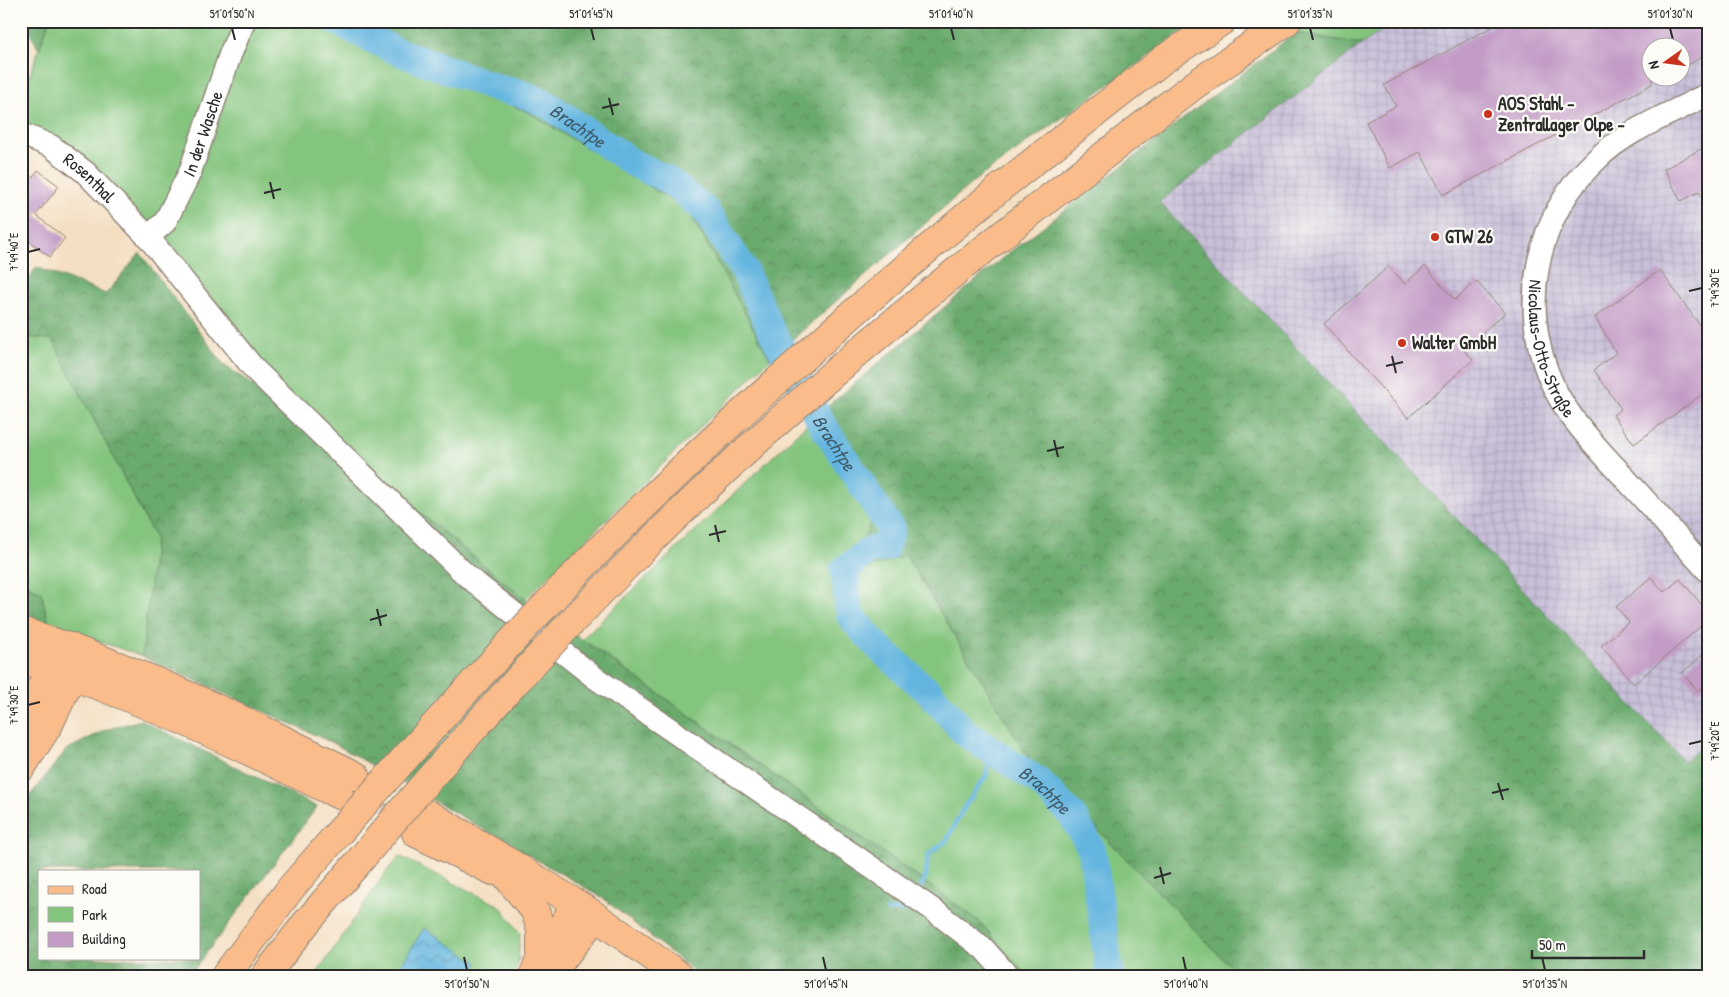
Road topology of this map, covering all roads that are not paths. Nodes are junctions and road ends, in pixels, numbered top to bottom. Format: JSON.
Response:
{"nodes":[{"id":1,"x":244,"y":21,"type":"edge"},
{"id":2,"x":1222,"y":21,"type":"edge"},
{"id":3,"x":1287,"y":21,"type":"edge"},
{"id":4,"x":1708,"y":94,"type":"edge"},
{"id":5,"x":21,"y":136,"type":"edge"},
{"id":6,"x":148,"y":237,"type":"junction"},
{"id":7,"x":1708,"y":571,"type":"edge"},
{"id":8,"x":21,"y":631,"type":"edge"},
{"id":9,"x":70,"y":647,"type":"junction"},
{"id":10,"x":21,"y":659,"type":"edge"},
{"id":11,"x":63,"y":672,"type":"junction"},
{"id":12,"x":21,"y":684,"type":"edge"},
{"id":13,"x":30,"y":715,"type":"junction"},
{"id":14,"x":21,"y":752,"type":"edge"},
{"id":15,"x":21,"y":768,"type":"edge"},
{"id":16,"x":508,"y":878,"type":"junction"},
{"id":17,"x":581,"y":916,"type":"junction"},
{"id":18,"x":541,"y":970,"type":"edge"},
{"id":19,"x":225,"y":976,"type":"edge"},
{"id":20,"x":264,"y":976,"type":"edge"},
{"id":21,"x":659,"y":976,"type":"edge"},
{"id":22,"x":680,"y":976,"type":"edge"},
{"id":23,"x":1008,"y":976,"type":"edge"}],
"edges":[{"from":1,"to":6,"type":"street","name":"In der Wasche"},
{"from":2,"to":19,"type":"main road","bridge":true},
{"from":3,"to":20,"type":"main road","bridge":true},
{"from":4,"to":7,"type":"street","name":"Nicolaus-Otto-Straße"},
{"from":5,"to":6,"type":"street","name":"Rosenthal"},
{"from":6,"to":23,"type":"street","name":"Rosenthal"},
{"from":8,"to":9,"type":"main road"},
{"from":9,"to":11,"type":"main road"},
{"from":9,"to":11,"type":"main road"},
{"from":10,"to":11,"type":"main road"},
{"from":11,"to":13,"type":"main road"},
{"from":11,"to":15,"type":"main road"},
{"from":12,"to":13,"type":"main road"},
{"from":13,"to":14,"type":"main road"},
{"from":16,"to":17,"type":"main road"},
{"from":16,"to":17,"type":"main road"},
{"from":16,"to":18,"type":"main road"},
{"from":17,"to":18,"type":"main road"},
{"from":17,"to":21,"type":"main road"},
{"from":17,"to":22,"type":"main road"}]}
